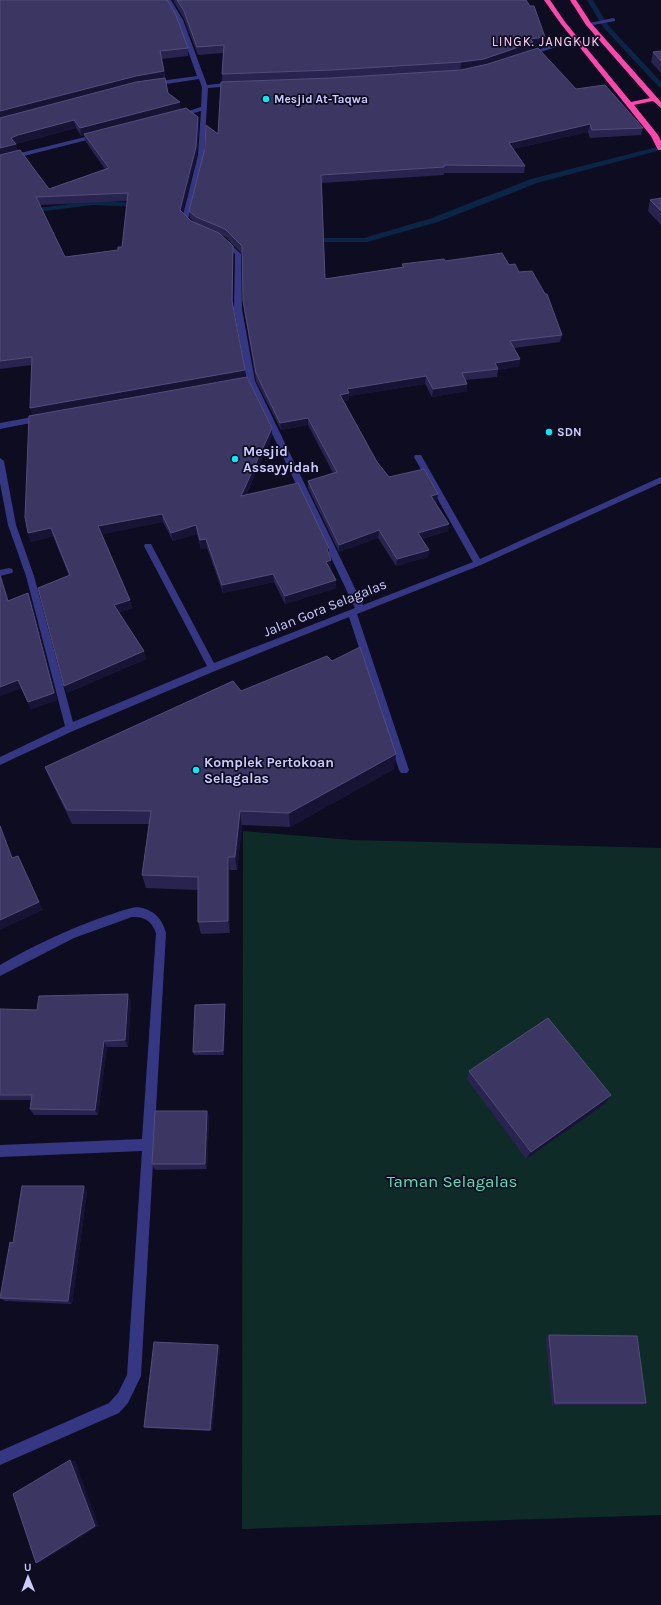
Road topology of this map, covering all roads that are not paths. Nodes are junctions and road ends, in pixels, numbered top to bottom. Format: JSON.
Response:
{"nodes":[{"id":1,"x":168,"y":0,"type":"edge"},
{"id":2,"x":547,"y":0,"type":"edge"},
{"id":3,"x":573,"y":0,"type":"edge"},
{"id":4,"x":613,"y":20,"type":"dead end"},
{"id":5,"x":588,"y":24,"type":"junction"},
{"id":6,"x":577,"y":40,"type":"junction"},
{"id":7,"x":517,"y":58,"type":"edge"},
{"id":8,"x":201,"y":77,"type":"junction"},
{"id":9,"x":240,"y":84,"type":"edge"},
{"id":10,"x":143,"y":85,"type":"edge"},
{"id":11,"x":205,"y":87,"type":"junction"},
{"id":12,"x":654,"y":99,"type":"junction"},
{"id":13,"x":630,"y":104,"type":"junction"},
{"id":14,"x":661,"y":106,"type":"edge"},
{"id":15,"x":204,"y":108,"type":"junction"},
{"id":16,"x":174,"y":116,"type":"edge"},
{"id":17,"x":106,"y":133,"type":"edge"},
{"id":18,"x":661,"y":148,"type":"edge"},
{"id":19,"x":0,"y":160,"type":"edge"},
{"id":20,"x":201,"y":230,"type":"edge"},
{"id":21,"x":215,"y":236,"type":"edge"},
{"id":22,"x":55,"y":416,"type":"edge"},
{"id":23,"x":0,"y":426,"type":"edge"},
{"id":24,"x":418,"y":457,"type":"dead end"},
{"id":25,"x":0,"y":461,"type":"edge"},
{"id":26,"x":661,"y":480,"type":"edge"},
{"id":27,"x":148,"y":546,"type":"dead end"},
{"id":28,"x":478,"y":563,"type":"junction"},
{"id":29,"x":356,"y":610,"type":"junction"},
{"id":30,"x":212,"y":668,"type":"junction"},
{"id":31,"x":70,"y":728,"type":"junction"},
{"id":32,"x":0,"y":761,"type":"edge"},
{"id":33,"x":404,"y":770,"type":"dead end"},
{"id":34,"x":0,"y":971,"type":"edge"},
{"id":35,"x":148,"y":1146,"type":"junction"},
{"id":36,"x":0,"y":1151,"type":"edge"},
{"id":37,"x":0,"y":1458,"type":"edge"}],
"edges":[{"from":1,"to":8,"type":"street"},
{"from":2,"to":6,"type":"highway"},
{"from":3,"to":5,"type":"highway"},
{"from":4,"to":5,"type":"street"},
{"from":5,"to":12,"type":"highway"},
{"from":6,"to":7,"type":"street"},
{"from":6,"to":13,"type":"highway"},
{"from":8,"to":10,"type":"street"},
{"from":8,"to":11,"type":"street"},
{"from":9,"to":11,"type":"street"},
{"from":11,"to":15,"type":"street"},
{"from":12,"to":13,"type":"highway"},
{"from":12,"to":14,"type":"highway"},
{"from":13,"to":18,"type":"highway"},
{"from":15,"to":16,"type":"street"},
{"from":15,"to":20,"type":"street"},
{"from":17,"to":19,"type":"street"},
{"from":21,"to":29,"type":"street"},
{"from":22,"to":23,"type":"street"},
{"from":24,"to":28,"type":"street"},
{"from":25,"to":31,"type":"street"},
{"from":26,"to":28,"type":"street","name":"Jalan Gora Selagalas"},
{"from":27,"to":30,"type":"street"},
{"from":28,"to":29,"type":"street","name":"Jalan Gora Selagalas"},
{"from":29,"to":30,"type":"street","name":"Jalan Gora Selagalas"},
{"from":29,"to":33,"type":"street"},
{"from":30,"to":31,"type":"street","name":"Jalan Gora Selagalas"},
{"from":31,"to":32,"type":"street","name":"Jalan Gora Selagalas"},
{"from":34,"to":35,"type":"street"},
{"from":35,"to":36,"type":"street"},
{"from":35,"to":37,"type":"street"}]}
